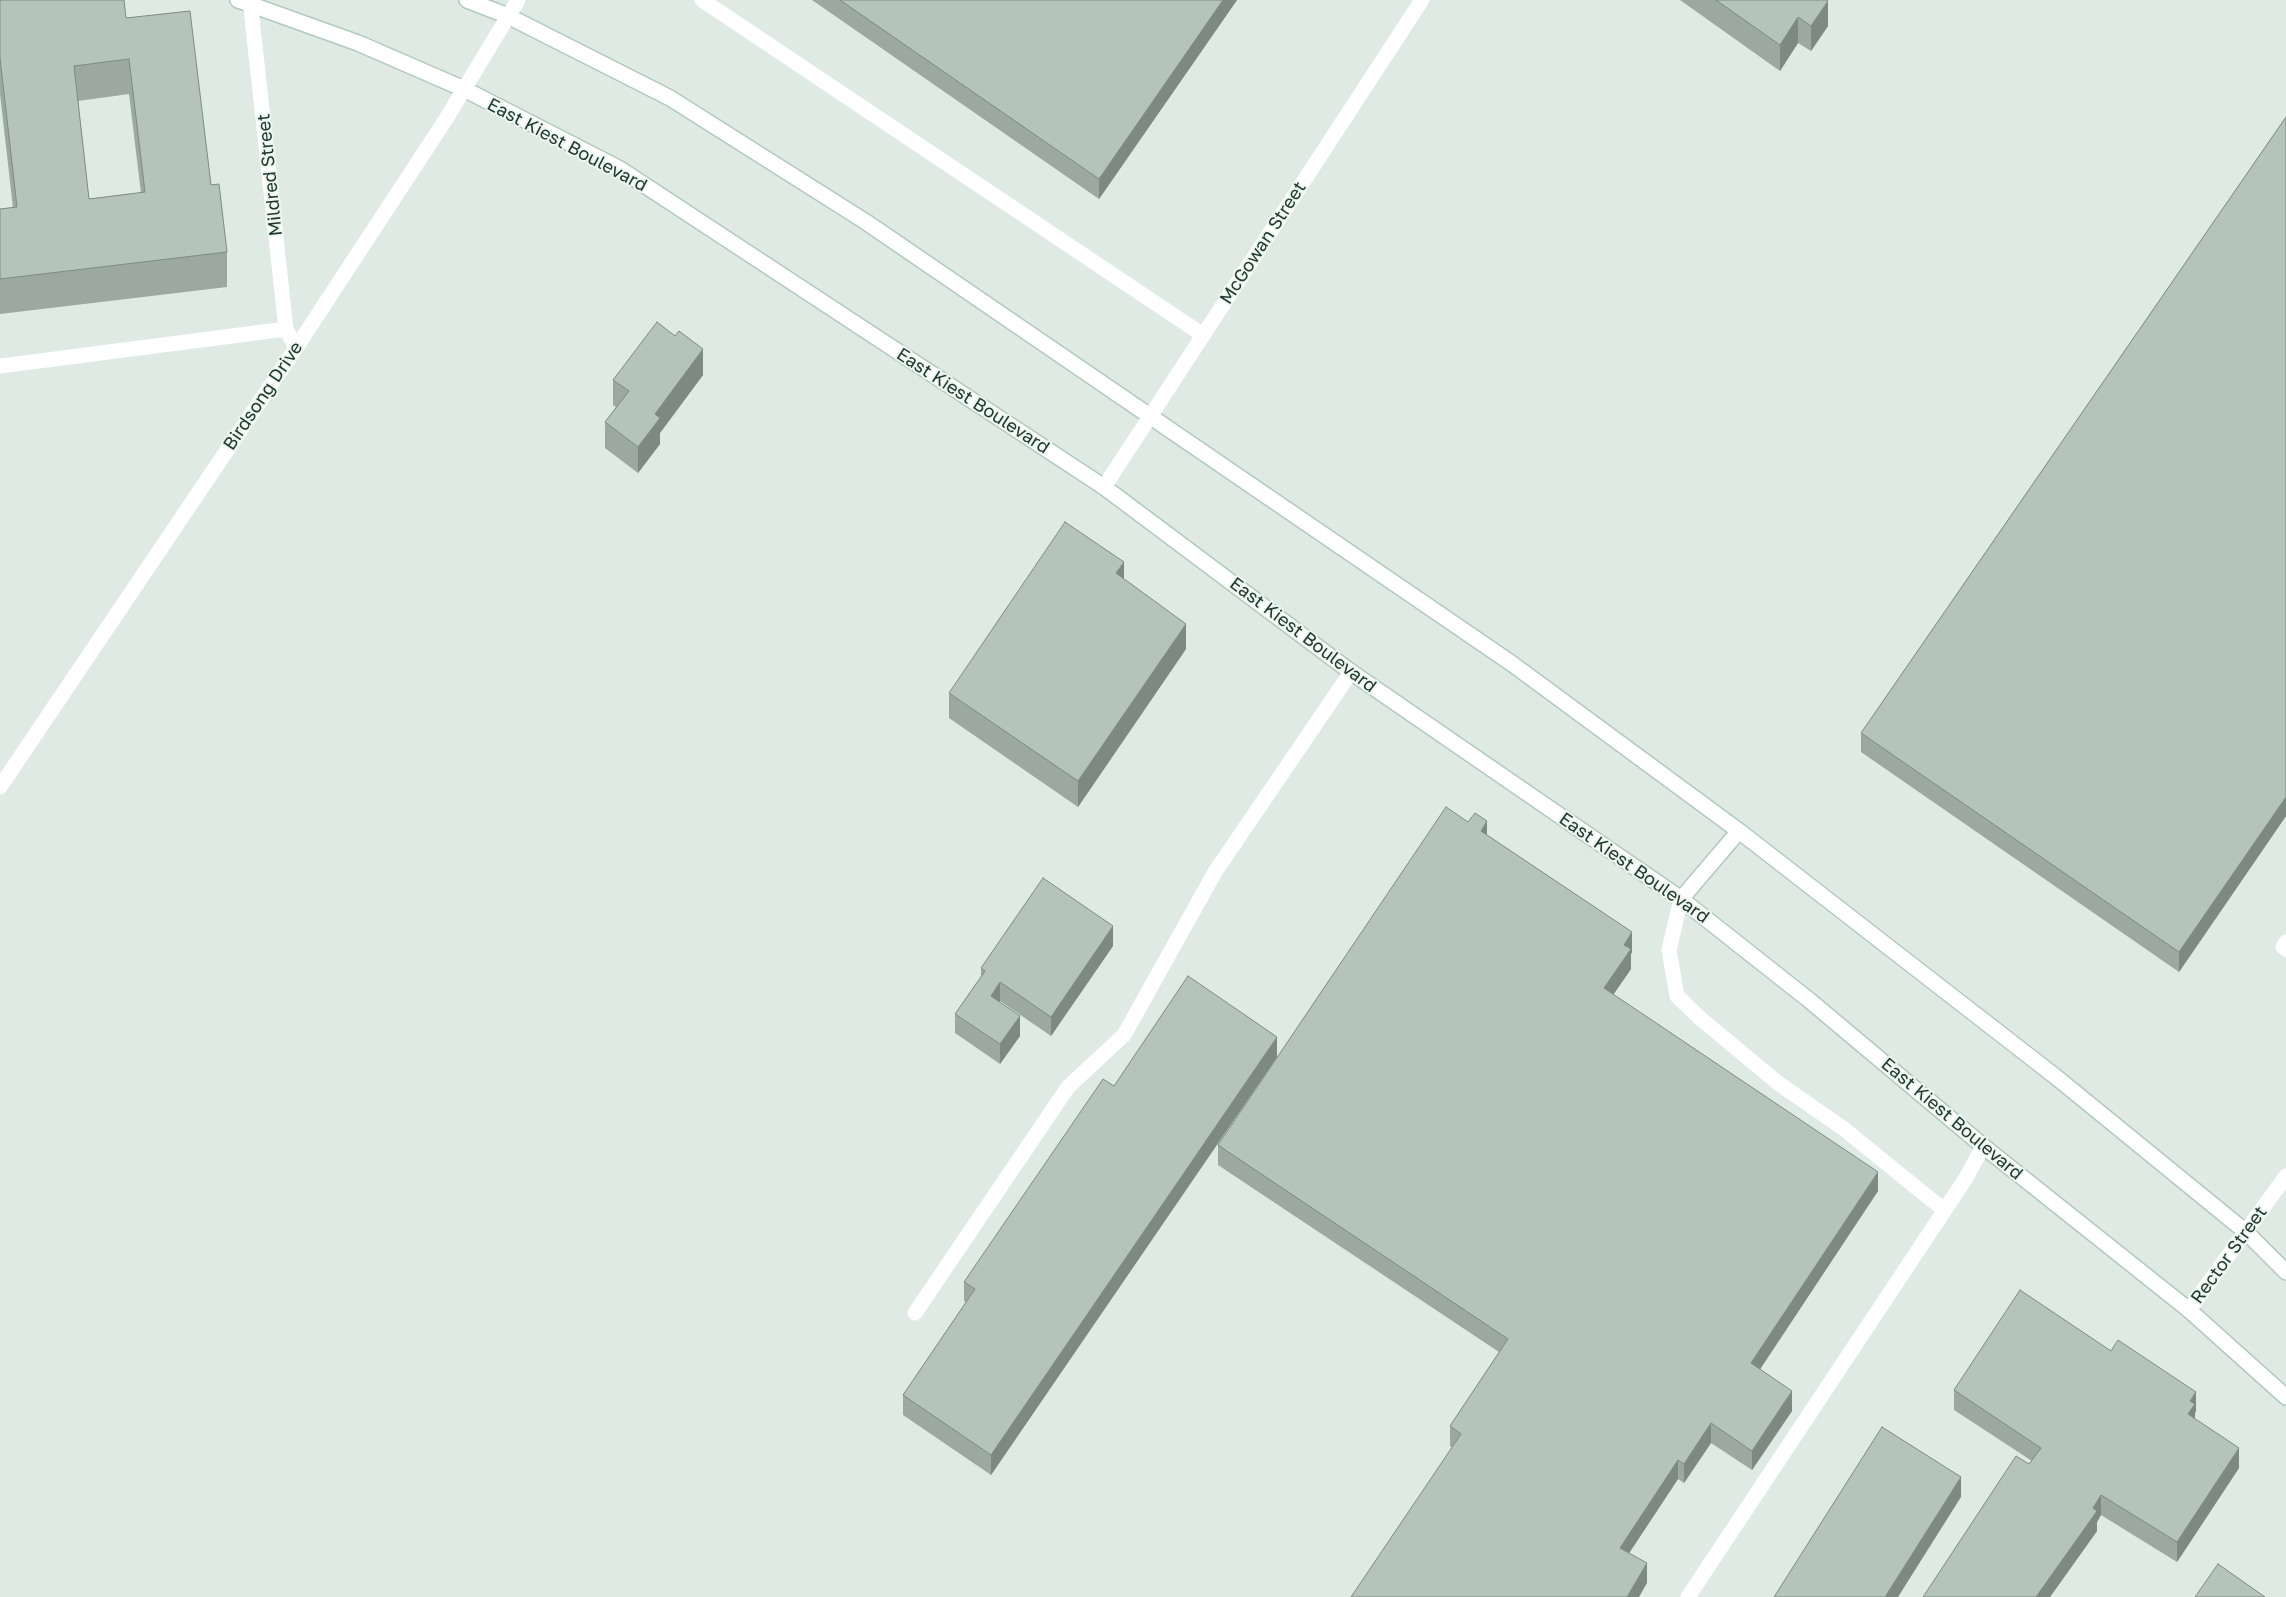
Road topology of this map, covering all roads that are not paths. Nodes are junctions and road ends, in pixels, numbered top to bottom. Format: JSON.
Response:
{"nodes":[{"id":1,"x":468,"y":0,"type":"edge"},
{"id":2,"x":518,"y":0,"type":"edge"},
{"id":3,"x":702,"y":0,"type":"edge"},
{"id":4,"x":1422,"y":0,"type":"edge"},
{"id":5,"x":246,"y":1,"type":"edge"},
{"id":6,"x":508,"y":16,"type":"junction"},
{"id":7,"x":464,"y":89,"type":"junction"},
{"id":8,"x":286,"y":329,"type":"junction"},
{"id":9,"x":1203,"y":335,"type":"junction"},
{"id":10,"x":296,"y":348,"type":"junction"},
{"id":11,"x":0,"y":366,"type":"edge"},
{"id":12,"x":1149,"y":415,"type":"junction"},
{"id":13,"x":1104,"y":487,"type":"junction"},
{"id":14,"x":1351,"y":672,"type":"junction"},
{"id":15,"x":0,"y":786,"type":"edge"},
{"id":16,"x":1739,"y":831,"type":"junction"},
{"id":17,"x":1681,"y":899,"type":"junction"},
{"id":18,"x":2286,"y":942,"type":"edge"},
{"id":19,"x":2286,"y":949,"type":"edge"},
{"id":20,"x":1983,"y":1146,"type":"junction"},
{"id":21,"x":2286,"y":1176,"type":"edge"},
{"id":22,"x":1944,"y":1210,"type":"junction"},
{"id":23,"x":2246,"y":1232,"type":"junction"},
{"id":24,"x":2286,"y":1272,"type":"edge"},
{"id":25,"x":2189,"y":1310,"type":"junction"},
{"id":26,"x":915,"y":1313,"type":"dead end"},
{"id":27,"x":2286,"y":1397,"type":"edge"},
{"id":28,"x":1688,"y":1597,"type":"edge"}],
"edges":[{"from":1,"to":6,"type":"main road"},
{"from":2,"to":6,"type":"main road","name":"Birdsong Drive"},
{"from":3,"to":9,"type":"main road"},
{"from":4,"to":9,"type":"main road","name":"McGowan Street"},
{"from":5,"to":7,"type":"main road","name":"East Kiest Boulevard"},
{"from":5,"to":8,"type":"main road","name":"Mildred Street"},
{"from":6,"to":7,"type":"main road","name":"Birdsong Drive"},
{"from":6,"to":12,"type":"main road"},
{"from":7,"to":10,"type":"main road","name":"Birdsong Drive"},
{"from":7,"to":13,"type":"main road","name":"East Kiest Boulevard"},
{"from":8,"to":10,"type":"main road","name":"Mildred Street"},
{"from":8,"to":11,"type":"main road"},
{"from":9,"to":12,"type":"main road","name":"McGowan Street"},
{"from":10,"to":15,"type":"main road","name":"Birdsong Drive"},
{"from":12,"to":13,"type":"main road","name":"McGowan Street"},
{"from":12,"to":16,"type":"main road"},
{"from":13,"to":14,"type":"main road","name":"East Kiest Boulevard"},
{"from":14,"to":17,"type":"main road","name":"East Kiest Boulevard"},
{"from":14,"to":26,"type":"main road"},
{"from":16,"to":17,"type":"main road"},
{"from":16,"to":23,"type":"main road"},
{"from":17,"to":20,"type":"main road","name":"East Kiest Boulevard"},
{"from":17,"to":22,"type":"main road"},
{"from":18,"to":19,"type":"main road"},
{"from":20,"to":22,"type":"main road"},
{"from":20,"to":25,"type":"main road","name":"East Kiest Boulevard"},
{"from":21,"to":23,"type":"main road","name":"Rector Street"},
{"from":22,"to":28,"type":"main road"},
{"from":23,"to":24,"type":"main road"},
{"from":23,"to":25,"type":"main road","name":"Rector Street"},
{"from":25,"to":27,"type":"main road","name":"East Kiest Boulevard"}]}
